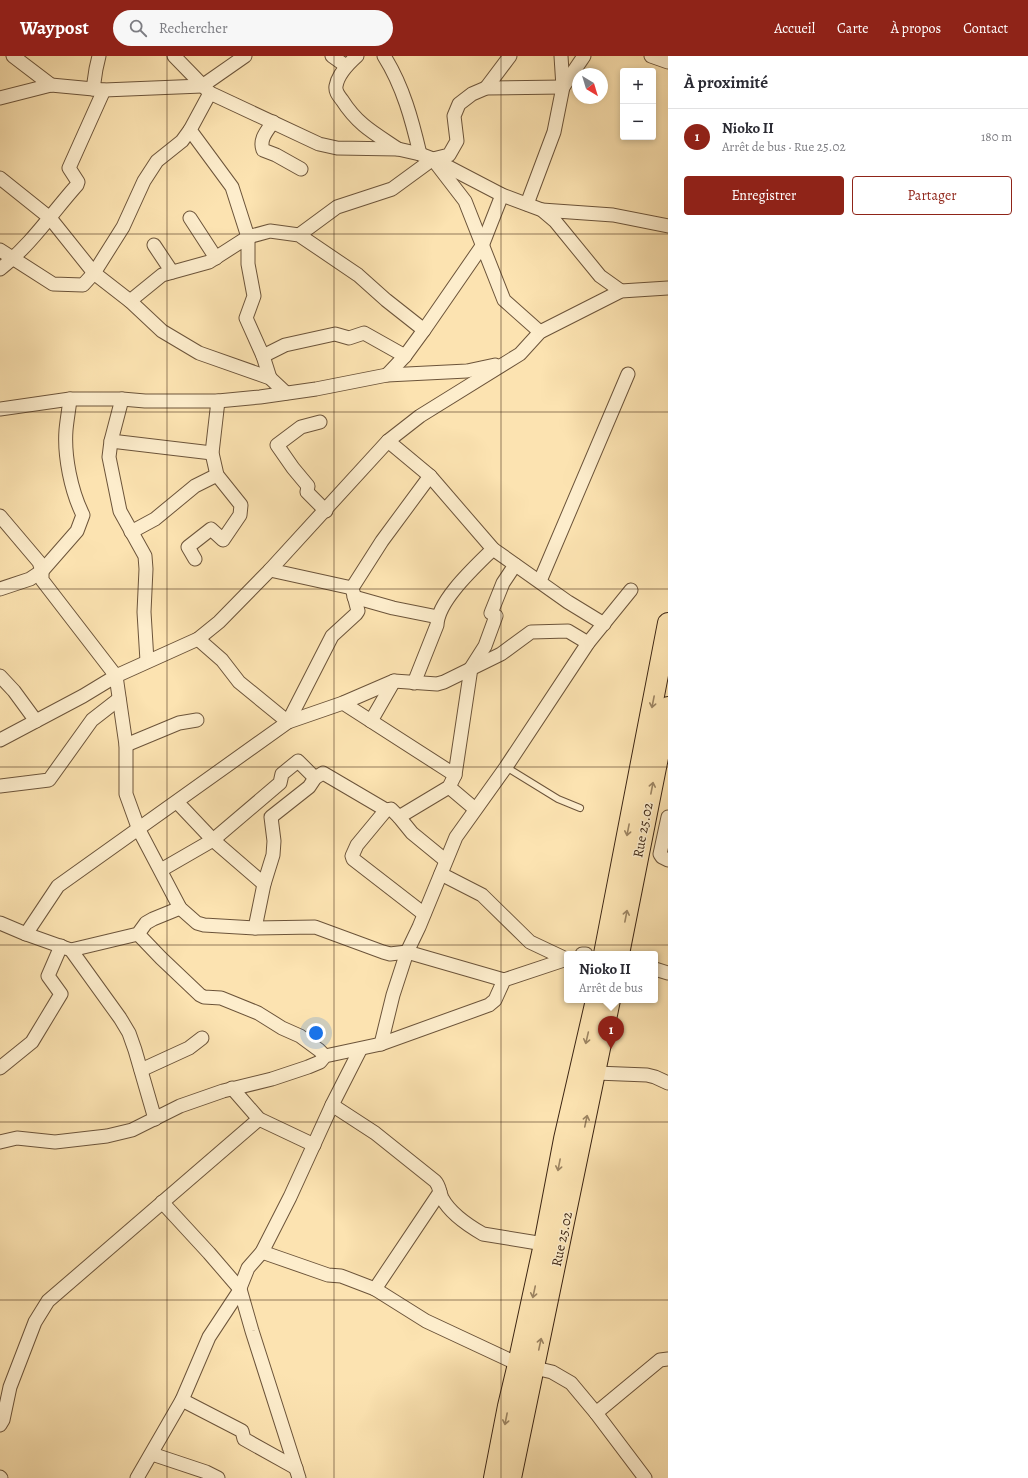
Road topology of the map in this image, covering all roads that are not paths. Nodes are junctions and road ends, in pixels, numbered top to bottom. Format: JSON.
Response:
{"nodes":[{"id":1,"x":13,"y":56,"type":"edge"},
{"id":2,"x":99,"y":56,"type":"edge"},
{"id":3,"x":174,"y":56,"type":"edge"},
{"id":4,"x":245,"y":56,"type":"edge"},
{"id":5,"x":332,"y":56,"type":"edge"},
{"id":6,"x":357,"y":56,"type":"edge"},
{"id":7,"x":384,"y":56,"type":"edge"},
{"id":8,"x":510,"y":56,"type":"edge"},
{"id":9,"x":561,"y":56,"type":"edge"},
{"id":10,"x":584,"y":56,"type":"edge"},
{"id":11,"x":651,"y":56,"type":"edge"},
{"id":12,"x":668,"y":62,"type":"edge"},
{"id":13,"x":346,"y":66,"type":"junction"},
{"id":14,"x":51,"y":85,"type":"junction"},
{"id":15,"x":563,"y":87,"type":"junction"},
{"id":16,"x":486,"y":88,"type":"junction"},
{"id":17,"x":206,"y":89,"type":"junction"},
{"id":18,"x":98,"y":90,"type":"junction"},
{"id":19,"x":0,"y":98,"type":"edge"},
{"id":20,"x":273,"y":122,"type":"junction"},
{"id":21,"x":190,"y":130,"type":"junction"},
{"id":22,"x":398,"y":149,"type":"junction"},
{"id":23,"x":420,"y":154,"type":"junction"},
{"id":24,"x":433,"y":159,"type":"junction"},
{"id":25,"x":301,"y":169,"type":"dead end"},
{"id":26,"x":0,"y":178,"type":"edge"},
{"id":27,"x":502,"y":195,"type":"junction"},
{"id":28,"x":526,"y":204,"type":"junction"},
{"id":29,"x":542,"y":210,"type":"junction"},
{"id":30,"x":50,"y":218,"type":"junction"},
{"id":31,"x":190,"y":218,"type":"dead end"},
{"id":32,"x":668,"y":226,"type":"edge"},
{"id":33,"x":299,"y":235,"type":"junction"},
{"id":34,"x":248,"y":237,"type":"junction"},
{"id":35,"x":154,"y":245,"type":"dead end"},
{"id":36,"x":482,"y":246,"type":"junction"},
{"id":37,"x":0,"y":250,"type":"edge"},
{"id":38,"x":216,"y":258,"type":"junction"},
{"id":39,"x":13,"y":259,"type":"junction"},
{"id":40,"x":0,"y":268,"type":"edge"},
{"id":41,"x":172,"y":272,"type":"junction"},
{"id":42,"x":94,"y":273,"type":"junction"},
{"id":43,"x":668,"y":288,"type":"edge"},
{"id":44,"x":621,"y":291,"type":"junction"},
{"id":45,"x":130,"y":301,"type":"junction"},
{"id":46,"x":424,"y":330,"type":"junction"},
{"id":47,"x":540,"y":332,"type":"junction"},
{"id":48,"x":263,"y":356,"type":"junction"},
{"id":49,"x":405,"y":356,"type":"junction"},
{"id":50,"x":505,"y":363,"type":"junction"},
{"id":51,"x":628,"y":374,"type":"dead end"},
{"id":52,"x":388,"y":375,"type":"junction"},
{"id":53,"x":270,"y":378,"type":"junction"},
{"id":54,"x":286,"y":393,"type":"junction"},
{"id":55,"x":70,"y":399,"type":"junction"},
{"id":56,"x":122,"y":399,"type":"junction"},
{"id":57,"x":218,"y":402,"type":"junction"},
{"id":58,"x":0,"y":409,"type":"edge"},
{"id":59,"x":320,"y":422,"type":"dead end"},
{"id":60,"x":111,"y":441,"type":"junction"},
{"id":61,"x":388,"y":441,"type":"junction"},
{"id":62,"x":212,"y":453,"type":"junction"},
{"id":63,"x":217,"y":475,"type":"junction"},
{"id":64,"x":430,"y":476,"type":"junction"},
{"id":65,"x":326,"y":511,"type":"junction"},
{"id":66,"x":0,"y":516,"type":"edge"},
{"id":67,"x":132,"y":532,"type":"junction"},
{"id":68,"x":493,"y":549,"type":"junction"},
{"id":69,"x":195,"y":559,"type":"dead end"},
{"id":70,"x":515,"y":565,"type":"junction"},
{"id":71,"x":270,"y":570,"type":"junction"},
{"id":72,"x":42,"y":571,"type":"junction"},
{"id":73,"x":540,"y":581,"type":"junction"},
{"id":74,"x":0,"y":589,"type":"edge"},
{"id":75,"x":631,"y":590,"type":"dead end"},
{"id":76,"x":353,"y":592,"type":"junction"},
{"id":77,"x":438,"y":617,"type":"junction"},
{"id":78,"x":668,"y":623,"type":"edge"},
{"id":79,"x":604,"y":624,"type":"junction"},
{"id":80,"x":198,"y":639,"type":"junction"},
{"id":81,"x":588,"y":642,"type":"junction"},
{"id":82,"x":146,"y":661,"type":"junction"},
{"id":83,"x":471,"y":668,"type":"junction"},
{"id":84,"x":0,"y":676,"type":"edge"},
{"id":85,"x":116,"y":676,"type":"junction"},
{"id":86,"x":394,"y":681,"type":"junction"},
{"id":87,"x":414,"y":683,"type":"junction"},
{"id":88,"x":119,"y":699,"type":"junction"},
{"id":89,"x":343,"y":703,"type":"junction"},
{"id":90,"x":668,"y":707,"type":"edge"},
{"id":91,"x":197,"y":720,"type":"dead end"},
{"id":92,"x":371,"y":720,"type":"junction"},
{"id":93,"x":36,"y":721,"type":"junction"},
{"id":94,"x":288,"y":722,"type":"junction"},
{"id":95,"x":0,"y":740,"type":"edge"},
{"id":96,"x":126,"y":745,"type":"junction"},
{"id":97,"x":506,"y":767,"type":"junction"},
{"id":98,"x":455,"y":775,"type":"junction"},
{"id":99,"x":315,"y":778,"type":"junction"},
{"id":100,"x":0,"y":786,"type":"edge"},
{"id":101,"x":449,"y":787,"type":"junction"},
{"id":102,"x":177,"y":802,"type":"junction"},
{"id":103,"x":580,"y":808,"type":"dead end"},
{"id":104,"x":475,"y":809,"type":"junction"},
{"id":105,"x":386,"y":810,"type":"junction"},
{"id":106,"x":399,"y":817,"type":"junction"},
{"id":107,"x":668,"y":817,"type":"edge"},
{"id":108,"x":139,"y":830,"type":"junction"},
{"id":109,"x":213,"y":840,"type":"junction"},
{"id":110,"x":446,"y":860,"type":"junction"},
{"id":111,"x":668,"y":860,"type":"edge"},
{"id":112,"x":161,"y":870,"type":"junction"},
{"id":113,"x":441,"y":874,"type":"junction"},
{"id":114,"x":264,"y":884,"type":"junction"},
{"id":115,"x":180,"y":908,"type":"junction"},
{"id":116,"x":424,"y":914,"type":"junction"},
{"id":117,"x":0,"y":923,"type":"edge"},
{"id":118,"x":255,"y":928,"type":"junction"},
{"id":119,"x":26,"y":934,"type":"junction"},
{"id":120,"x":138,"y":934,"type":"junction"},
{"id":121,"x":66,"y":948,"type":"junction"},
{"id":122,"x":605,"y":951,"type":"edge"},
{"id":123,"x":620,"y":951,"type":"edge"},
{"id":124,"x":407,"y":952,"type":"junction"},
{"id":125,"x":564,"y":958,"type":"edge"},
{"id":126,"x":564,"y":960,"type":"edge"},
{"id":127,"x":658,"y":970,"type":"edge"},
{"id":128,"x":668,"y":973,"type":"edge"},
{"id":129,"x":504,"y":980,"type":"junction"},
{"id":130,"x":595,"y":1003,"type":"edge"},
{"id":131,"x":609,"y":1003,"type":"edge"},
{"id":132,"x":202,"y":1038,"type":"dead end"},
{"id":133,"x":381,"y":1044,"type":"junction"},
{"id":134,"x":360,"y":1050,"type":"junction"},
{"id":135,"x":325,"y":1056,"type":"junction"},
{"id":136,"x":0,"y":1068,"type":"edge"},
{"id":137,"x":141,"y":1070,"type":"junction"},
{"id":138,"x":596,"y":1073,"type":"junction"},
{"id":139,"x":668,"y":1083,"type":"edge"},
{"id":140,"x":232,"y":1088,"type":"junction"},
{"id":141,"x":332,"y":1105,"type":"junction"},
{"id":142,"x":155,"y":1119,"type":"junction"},
{"id":143,"x":259,"y":1119,"type":"junction"},
{"id":144,"x":0,"y":1142,"type":"edge"},
{"id":145,"x":314,"y":1145,"type":"junction"},
{"id":146,"x":440,"y":1192,"type":"junction"},
{"id":147,"x":162,"y":1202,"type":"junction"},
{"id":148,"x":544,"y":1244,"type":"junction"},
{"id":149,"x":262,"y":1252,"type":"junction"},
{"id":150,"x":240,"y":1289,"type":"junction"},
{"id":151,"x":375,"y":1289,"type":"junction"},
{"id":152,"x":668,"y":1359,"type":"edge"},
{"id":153,"x":527,"y":1366,"type":"junction"},
{"id":154,"x":182,"y":1400,"type":"junction"},
{"id":155,"x":596,"y":1413,"type":"junction"},
{"id":156,"x":1,"y":1420,"type":"edge"},
{"id":157,"x":152,"y":1454,"type":"junction"},
{"id":158,"x":297,"y":1473,"type":"edge"},
{"id":159,"x":137,"y":1478,"type":"edge"},
{"id":160,"x":218,"y":1478,"type":"edge"},
{"id":161,"x":494,"y":1478,"type":"edge"},
{"id":162,"x":511,"y":1478,"type":"edge"},
{"id":163,"x":645,"y":1478,"type":"edge"}],
"edges":[{"from":1,"to":14,"type":"street"},
{"from":2,"to":18,"type":"street"},
{"from":3,"to":17,"type":"street"},
{"from":4,"to":17,"type":"street"},
{"from":5,"to":13,"type":"street"},
{"from":6,"to":13,"type":"street"},
{"from":7,"to":23,"type":"street"},
{"from":8,"to":16,"type":"street"},
{"from":9,"to":15,"type":"street"},
{"from":10,"to":15,"type":"street"},
{"from":11,"to":12,"type":"street"},
{"from":13,"to":22,"type":"street"},
{"from":14,"to":18,"type":"street"},
{"from":14,"to":19,"type":"street"},
{"from":15,"to":16,"type":"street"},
{"from":15,"to":28,"type":"street"},
{"from":16,"to":24,"type":"street"},
{"from":17,"to":18,"type":"street"},
{"from":17,"to":20,"type":"street"},
{"from":17,"to":21,"type":"street"},
{"from":18,"to":30,"type":"street"},
{"from":20,"to":22,"type":"street"},
{"from":20,"to":25,"type":"street"},
{"from":21,"to":34,"type":"street"},
{"from":21,"to":42,"type":"street"},
{"from":22,"to":23,"type":"street"},
{"from":23,"to":24,"type":"street"},
{"from":24,"to":27,"type":"street"},
{"from":24,"to":33,"type":"street"},
{"from":24,"to":36,"type":"street"},
{"from":26,"to":30,"type":"street"},
{"from":27,"to":28,"type":"street"},
{"from":27,"to":36,"type":"street"},
{"from":28,"to":29,"type":"street"},
{"from":29,"to":32,"type":"street"},
{"from":29,"to":44,"type":"street"},
{"from":30,"to":39,"type":"street"},
{"from":30,"to":42,"type":"street"},
{"from":31,"to":38,"type":"street"},
{"from":33,"to":34,"type":"street"},
{"from":33,"to":46,"type":"street"},
{"from":34,"to":38,"type":"street"},
{"from":34,"to":48,"type":"street"},
{"from":35,"to":41,"type":"street"},
{"from":36,"to":46,"type":"street"},
{"from":36,"to":47,"type":"street"},
{"from":37,"to":39,"type":"street"},
{"from":38,"to":41,"type":"street"},
{"from":39,"to":40,"type":"street"},
{"from":39,"to":42,"type":"street"},
{"from":41,"to":45,"type":"street"},
{"from":42,"to":45,"type":"street"},
{"from":43,"to":44,"type":"street"},
{"from":44,"to":47,"type":"street"},
{"from":45,"to":53,"type":"street"},
{"from":46,"to":49,"type":"street"},
{"from":47,"to":50,"type":"street"},
{"from":48,"to":49,"type":"street"},
{"from":48,"to":53,"type":"street"},
{"from":49,"to":52,"type":"street"},
{"from":50,"to":52,"type":"street"},
{"from":50,"to":61,"type":"street"},
{"from":51,"to":73,"type":"street"},
{"from":52,"to":54,"type":"street"},
{"from":53,"to":54,"type":"street"},
{"from":54,"to":57,"type":"street"},
{"from":55,"to":56,"type":"street"},
{"from":55,"to":58,"type":"street"},
{"from":55,"to":72,"type":"street"},
{"from":56,"to":57,"type":"street"},
{"from":56,"to":60,"type":"street"},
{"from":57,"to":62,"type":"street"},
{"from":59,"to":65,"type":"street"},
{"from":60,"to":62,"type":"street"},
{"from":60,"to":67,"type":"street"},
{"from":61,"to":64,"type":"street"},
{"from":61,"to":65,"type":"street"},
{"from":62,"to":63,"type":"street"},
{"from":63,"to":67,"type":"street"},
{"from":63,"to":69,"type":"street"},
{"from":64,"to":68,"type":"street"},
{"from":64,"to":76,"type":"street"},
{"from":65,"to":71,"type":"street"},
{"from":66,"to":72,"type":"street"},
{"from":67,"to":82,"type":"street"},
{"from":68,"to":70,"type":"street"},
{"from":68,"to":77,"type":"street"},
{"from":70,"to":73,"type":"street"},
{"from":70,"to":83,"type":"street"},
{"from":71,"to":76,"type":"street"},
{"from":71,"to":80,"type":"street"},
{"from":72,"to":74,"type":"street"},
{"from":72,"to":85,"type":"street"},
{"from":73,"to":79,"type":"street"},
{"from":75,"to":79,"type":"street"},
{"from":76,"to":77,"type":"street"},
{"from":76,"to":94,"type":"street"},
{"from":77,"to":87,"type":"street"},
{"from":78,"to":122,"type":"main road","one_way":true},
{"from":79,"to":81,"type":"street"},
{"from":80,"to":82,"type":"street"},
{"from":80,"to":94,"type":"street"},
{"from":81,"to":83,"type":"street"},
{"from":81,"to":97,"type":"street"},
{"from":82,"to":85,"type":"street"},
{"from":83,"to":87,"type":"street"},
{"from":83,"to":98,"type":"street"},
{"from":84,"to":93,"type":"street"},
{"from":85,"to":88,"type":"street"},
{"from":85,"to":93,"type":"street"},
{"from":86,"to":87,"type":"street"},
{"from":86,"to":89,"type":"street"},
{"from":86,"to":92,"type":"street"},
{"from":88,"to":96,"type":"street"},
{"from":88,"to":100,"type":"street"},
{"from":89,"to":92,"type":"street"},
{"from":89,"to":94,"type":"street"},
{"from":123,"to":90,"type":"main road","name":"Rue 25.02","one_way":true},
{"from":91,"to":96,"type":"street"},
{"from":92,"to":98,"type":"street"},
{"from":93,"to":95,"type":"street"},
{"from":94,"to":102,"type":"street"},
{"from":96,"to":108,"type":"street"},
{"from":97,"to":103,"type":"lane"},
{"from":97,"to":104,"type":"street"},
{"from":98,"to":101,"type":"street"},
{"from":99,"to":105,"type":"street"},
{"from":99,"to":109,"type":"street"},
{"from":99,"to":114,"type":"street"},
{"from":101,"to":104,"type":"street"},
{"from":101,"to":106,"type":"street"},
{"from":102,"to":108,"type":"street"},
{"from":102,"to":109,"type":"street"},
{"from":104,"to":110,"type":"street"},
{"from":105,"to":106,"type":"street"},
{"from":105,"to":116,"type":"street"},
{"from":106,"to":110,"type":"street"},
{"from":107,"to":111,"type":"street"},
{"from":108,"to":112,"type":"street"},
{"from":108,"to":119,"type":"street"},
{"from":109,"to":112,"type":"street"},
{"from":109,"to":114,"type":"street"},
{"from":110,"to":113,"type":"street"},
{"from":112,"to":115,"type":"street"},
{"from":113,"to":116,"type":"street"},
{"from":113,"to":125,"type":"street"},
{"from":114,"to":118,"type":"street"},
{"from":115,"to":118,"type":"street"},
{"from":115,"to":120,"type":"street"},
{"from":116,"to":124,"type":"street"},
{"from":117,"to":119,"type":"street"},
{"from":118,"to":124,"type":"street"},
{"from":119,"to":121,"type":"street"},
{"from":120,"to":121,"type":"street"},
{"from":120,"to":135,"type":"street"},
{"from":121,"to":136,"type":"street"},
{"from":121,"to":137,"type":"street"},
{"from":124,"to":129,"type":"street"},
{"from":124,"to":133,"type":"street"},
{"from":126,"to":129,"type":"street"},
{"from":127,"to":128,"type":"street"},
{"from":129,"to":133,"type":"street"},
{"from":130,"to":148,"type":"main road","one_way":true},
{"from":131,"to":138,"type":"main road","name":"Rue 25.02"},
{"from":132,"to":137,"type":"street"},
{"from":133,"to":134,"type":"street"},
{"from":134,"to":135,"type":"street"},
{"from":134,"to":141,"type":"street"},
{"from":135,"to":140,"type":"street"},
{"from":137,"to":142,"type":"street"},
{"from":138,"to":139,"type":"street"},
{"from":153,"to":138,"type":"main road","name":"Rue 25.02","one_way":true},
{"from":140,"to":142,"type":"street"},
{"from":140,"to":143,"type":"street"},
{"from":141,"to":145,"type":"street"},
{"from":141,"to":146,"type":"street"},
{"from":142,"to":144,"type":"street"},
{"from":143,"to":145,"type":"street"},
{"from":143,"to":147,"type":"street"},
{"from":145,"to":149,"type":"street"},
{"from":146,"to":148,"type":"street"},
{"from":146,"to":151,"type":"street"},
{"from":147,"to":150,"type":"street"},
{"from":147,"to":156,"type":"street"},
{"from":148,"to":153,"type":"main road","one_way":true},
{"from":149,"to":150,"type":"street"},
{"from":149,"to":151,"type":"street"},
{"from":150,"to":154,"type":"street"},
{"from":150,"to":158,"type":"street"},
{"from":151,"to":153,"type":"street"},
{"from":152,"to":155,"type":"street"},
{"from":153,"to":155,"type":"street"},
{"from":153,"to":161,"type":"main road","one_way":true},
{"from":153,"to":162,"type":"main road","name":"Rue 25.02"},
{"from":154,"to":157,"type":"street"},
{"from":154,"to":158,"type":"street"},
{"from":155,"to":163,"type":"street"},
{"from":157,"to":159,"type":"street"},
{"from":157,"to":160,"type":"street"}]}
